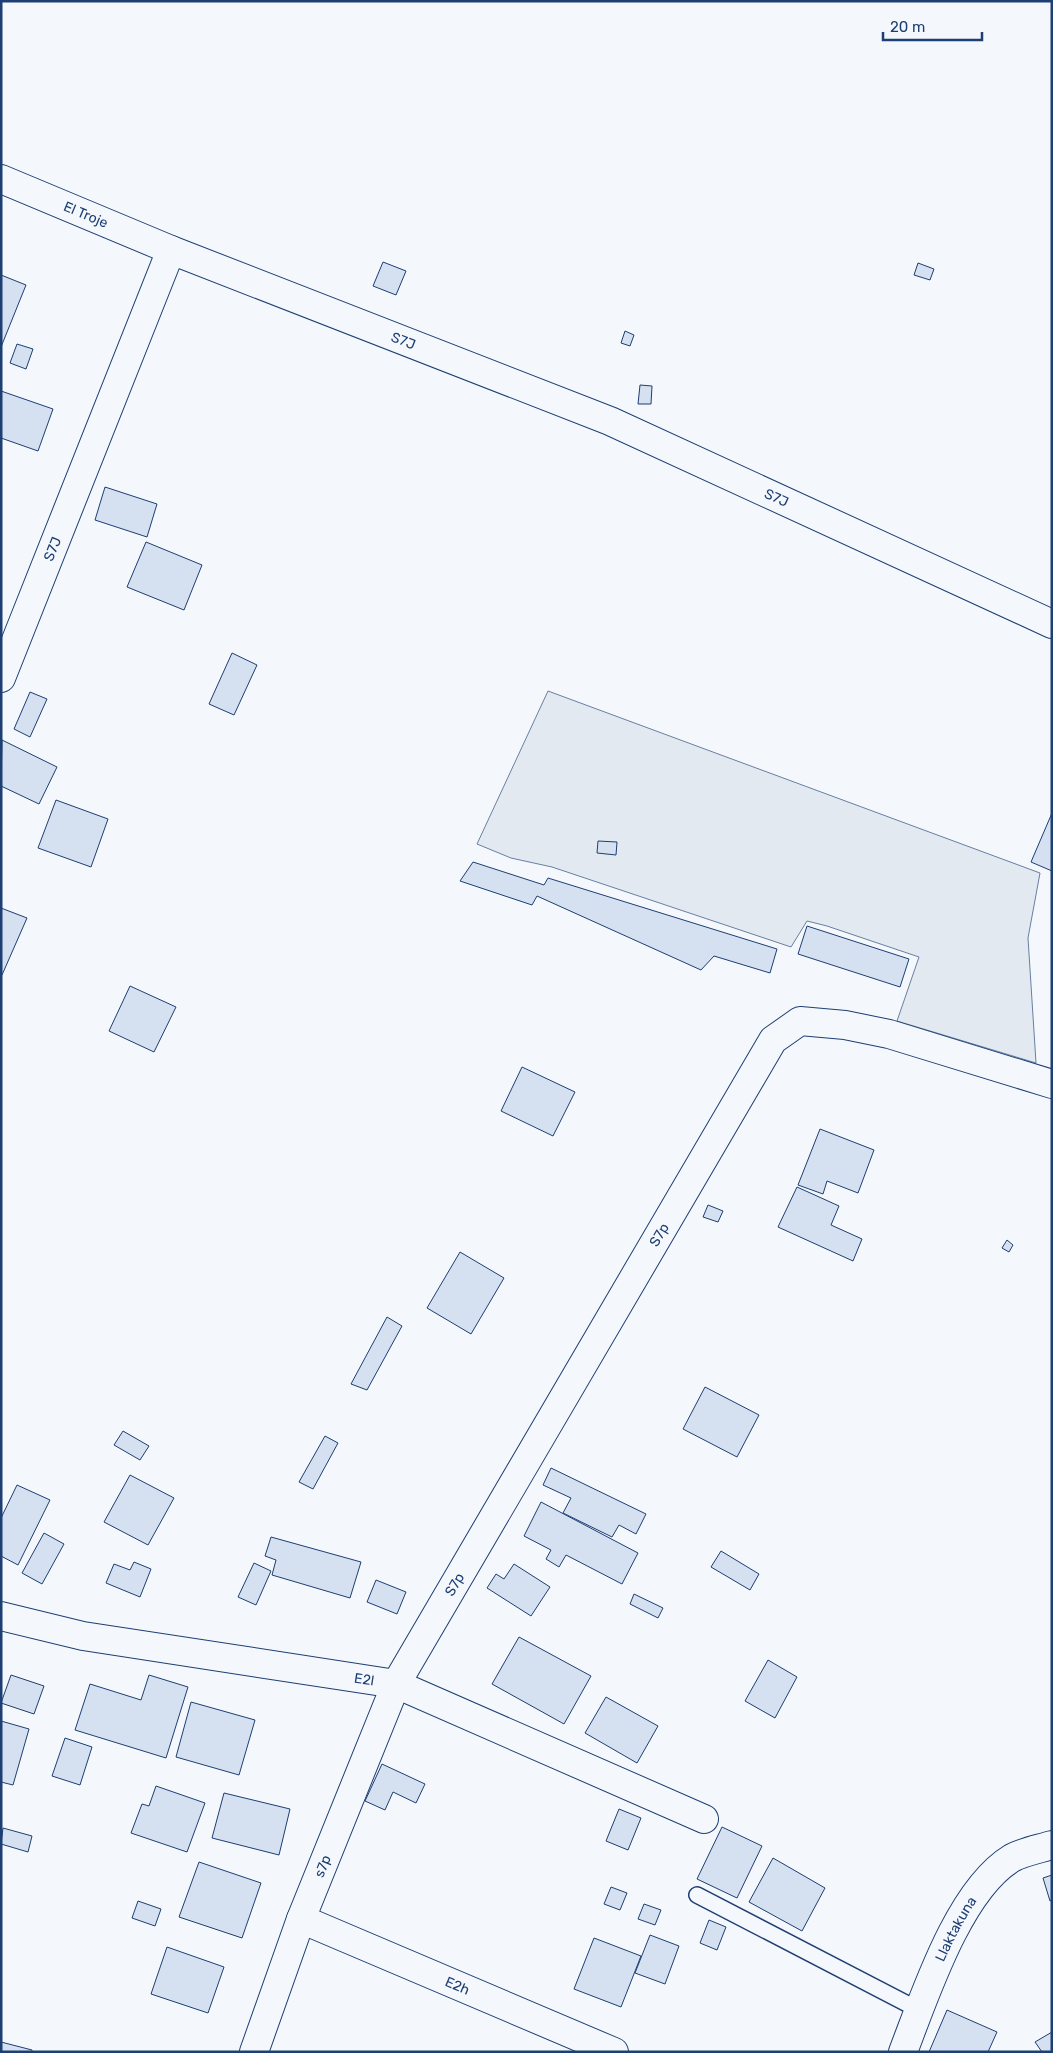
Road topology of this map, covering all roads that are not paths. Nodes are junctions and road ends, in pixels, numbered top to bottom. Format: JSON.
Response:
{"nodes":[{"id":1,"x":1,"y":178,"type":"edge"},
{"id":2,"x":171,"y":250,"type":"junction"},
{"id":3,"x":1052,"y":624,"type":"edge"},
{"id":4,"x":3,"y":670,"type":"edge"},
{"id":5,"x":1052,"y":1084,"type":"edge"},
{"id":6,"x":1,"y":1616,"type":"edge"},
{"id":7,"x":396,"y":1684,"type":"junction"},
{"id":8,"x":704,"y":1819,"type":"dead end"},
{"id":9,"x":1052,"y":1845,"type":"edge"},
{"id":10,"x":697,"y":1895,"type":"dead end"},
{"id":11,"x":300,"y":1920,"type":"junction"},
{"id":12,"x":919,"y":2010,"type":"junction"},
{"id":13,"x":254,"y":2052,"type":"edge"},
{"id":14,"x":614,"y":2052,"type":"edge"},
{"id":15,"x":903,"y":2052,"type":"edge"}],
"edges":[{"from":1,"to":2,"type":"street","name":"El Troje"},
{"from":2,"to":3,"type":"street","name":"S7J"},
{"from":2,"to":4,"type":"street","name":"S7J"},
{"from":5,"to":7,"type":"street","name":"S7p"},
{"from":6,"to":7,"type":"street","name":"E2l"},
{"from":7,"to":8,"type":"street","name":"E2l"},
{"from":7,"to":11,"type":"street","name":"s7p"},
{"from":9,"to":12,"type":"street","name":"Llaktakuna"},
{"from":10,"to":12,"type":"lane"},
{"from":11,"to":13,"type":"street","name":"s7p"},
{"from":11,"to":14,"type":"street","name":"E2h"},
{"from":12,"to":15,"type":"street","name":"Llaktakuna"}]}
